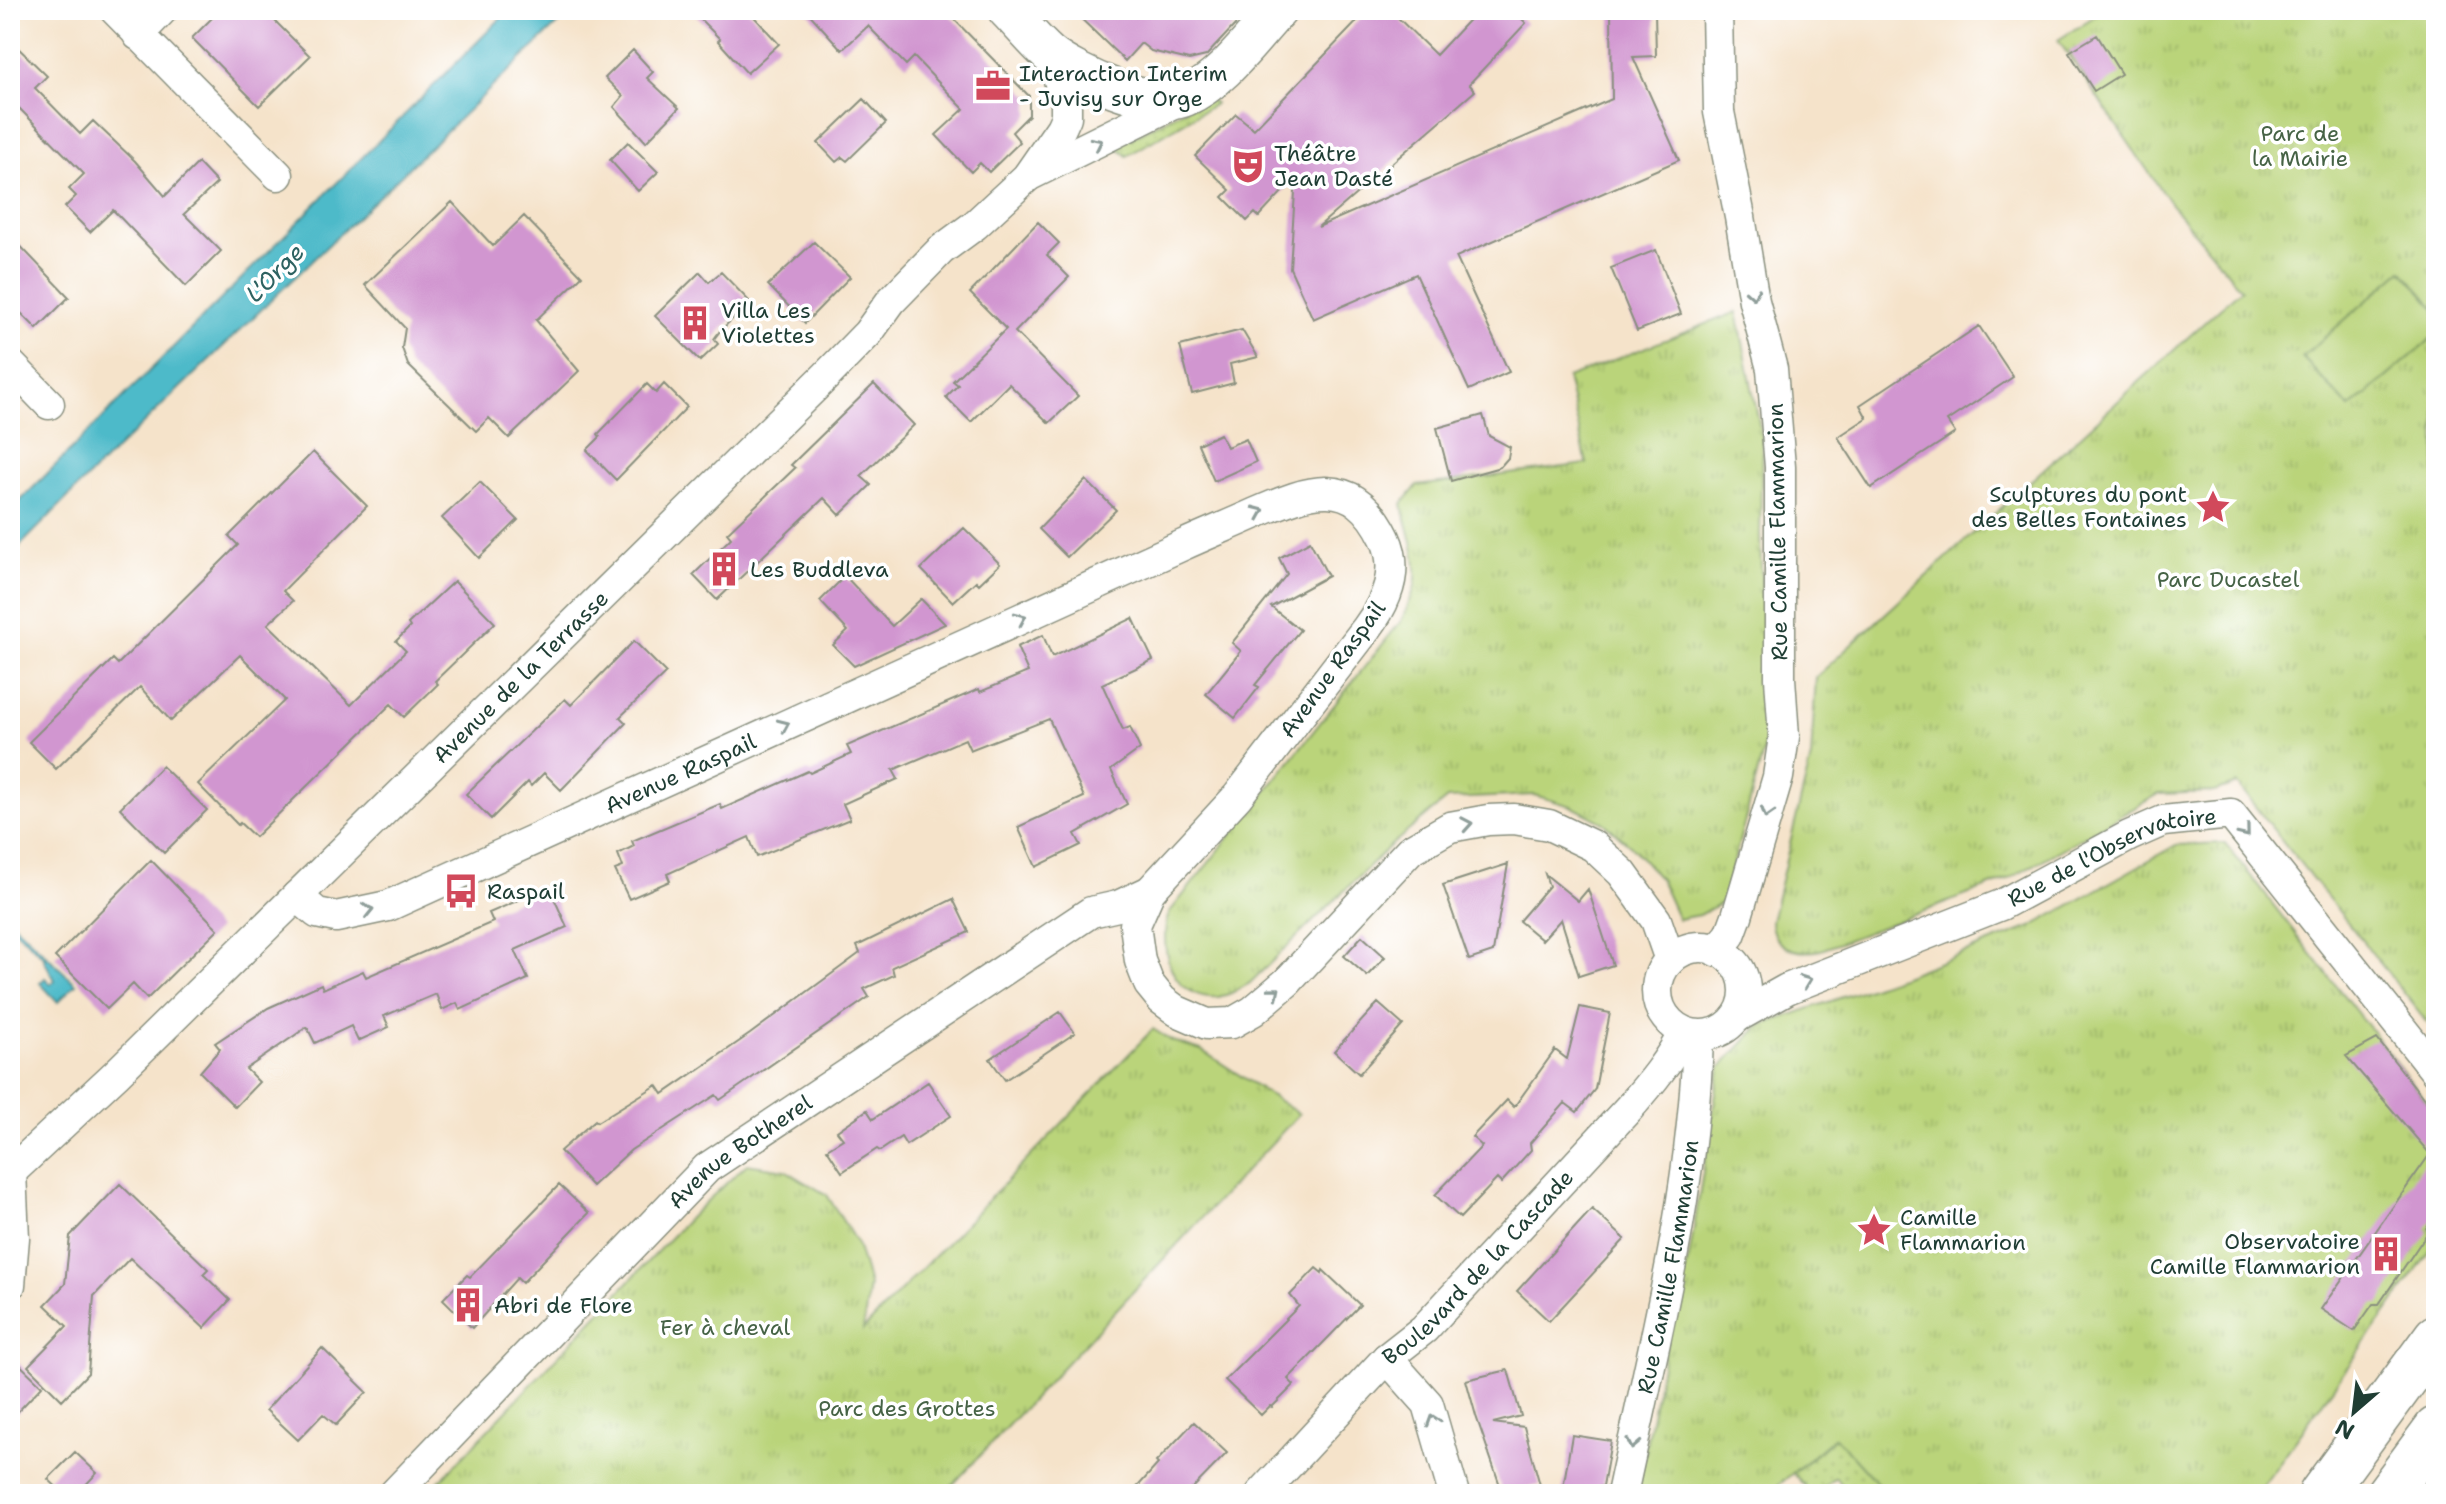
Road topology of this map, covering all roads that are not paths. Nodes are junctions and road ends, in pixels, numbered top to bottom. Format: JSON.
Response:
{"nodes":[{"id":1,"x":115,"y":10,"type":"edge"},
{"id":2,"x":162,"y":10,"type":"edge"},
{"id":3,"x":1007,"y":10,"type":"edge"},
{"id":4,"x":1278,"y":10,"type":"edge"},
{"id":5,"x":1717,"y":10,"type":"edge"},
{"id":6,"x":138,"y":35,"type":"junction"},
{"id":7,"x":1051,"y":55,"type":"junction"},
{"id":8,"x":1181,"y":100,"type":"junction"},
{"id":9,"x":278,"y":175,"type":"dead end"},
{"id":10,"x":1027,"y":177,"type":"junction"},
{"id":11,"x":10,"y":364,"type":"edge"},
{"id":12,"x":49,"y":404,"type":"dead end"},
{"id":13,"x":1150,"y":891,"type":"junction"},
{"id":14,"x":297,"y":896,"type":"junction"},
{"id":15,"x":1716,"y":951,"type":"junction"},
{"id":16,"x":1670,"y":960,"type":"junction"},
{"id":17,"x":1737,"y":1017,"type":"junction"},
{"id":18,"x":1691,"y":1034,"type":"junction"},
{"id":19,"x":2436,"y":1072,"type":"edge"},
{"id":20,"x":1642,"y":1093,"type":"junction"},
{"id":21,"x":1696,"y":1102,"type":"junction"},
{"id":22,"x":10,"y":1173,"type":"edge"},
{"id":23,"x":10,"y":1285,"type":"edge"},
{"id":24,"x":2436,"y":1337,"type":"edge"},
{"id":25,"x":1387,"y":1358,"type":"junction"},
{"id":26,"x":2436,"y":1429,"type":"edge"},
{"id":27,"x":394,"y":1494,"type":"edge"},
{"id":28,"x":1261,"y":1494,"type":"edge"},
{"id":29,"x":1454,"y":1494,"type":"edge"},
{"id":30,"x":1622,"y":1494,"type":"edge"},
{"id":31,"x":2321,"y":1494,"type":"edge"},
{"id":32,"x":2388,"y":1494,"type":"edge"}],
"edges":[{"from":1,"to":6,"type":"street"},
{"from":2,"to":6,"type":"street"},
{"from":3,"to":7,"type":"street"},
{"from":4,"to":8,"type":"street"},
{"from":5,"to":15,"type":"street","name":"Rue Camille Flammarion","one_way":true},
{"from":6,"to":9,"type":"street"},
{"from":7,"to":8,"type":"street"},
{"from":7,"to":10,"type":"street","name":"Avenue de la Terrasse"},
{"from":10,"to":8,"type":"street","name":"Avenue de la Terrasse","one_way":true},
{"from":10,"to":14,"type":"street","name":"Avenue de la Terrasse"},
{"from":11,"to":12,"type":"street"},
{"from":14,"to":13,"type":"street","name":"Avenue Raspail","one_way":true},
{"from":13,"to":16,"type":"street","name":"Avenue Raspail","one_way":true},
{"from":13,"to":27,"type":"street","name":"Avenue Botherel"},
{"from":14,"to":22,"type":"street","name":"Avenue de la Terrasse"},
{"from":15,"to":16,"type":"street"},
{"from":15,"to":17,"type":"street"},
{"from":16,"to":18,"type":"street"},
{"from":17,"to":18,"type":"street"},
{"from":17,"to":19,"type":"street","name":"Rue de l'Observatoire","one_way":true},
{"from":18,"to":20,"type":"street","name":"Boulevard de la Cascade"},
{"from":18,"to":21,"type":"street","name":"Rue Camille Flammarion"},
{"from":20,"to":21,"type":"street"},
{"from":20,"to":25,"type":"street","name":"Boulevard de la Cascade"},
{"from":21,"to":30,"type":"street","name":"Rue Camille Flammarion","one_way":true},
{"from":22,"to":23,"type":"street"},
{"from":24,"to":31,"type":"main road"},
{"from":25,"to":28,"type":"street","name":"Boulevard de la Cascade"},
{"from":29,"to":25,"type":"street","one_way":true},
{"from":26,"to":32,"type":"main road"}]}
